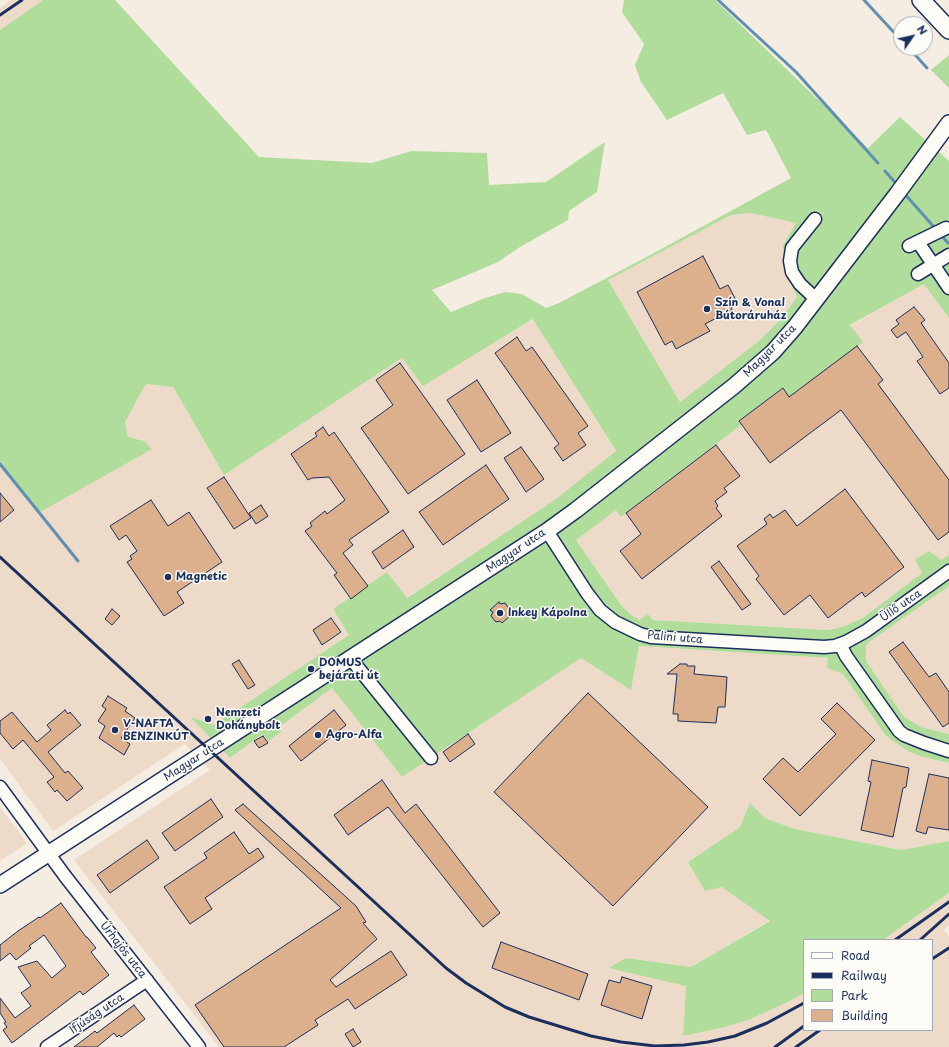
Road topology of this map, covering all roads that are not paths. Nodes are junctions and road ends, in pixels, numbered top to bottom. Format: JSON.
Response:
{"nodes":[{"id":1,"x":921,"y":0,"type":"edge"},
{"id":2,"x":949,"y":30,"type":"edge"},
{"id":3,"x":949,"y":123,"type":"edge"},
{"id":4,"x":815,"y":219,"type":"dead end"},
{"id":5,"x":946,"y":228,"type":"dead end"},
{"id":6,"x":949,"y":255,"type":"edge"},
{"id":7,"x":933,"y":265,"type":"junction"},
{"id":8,"x":918,"y":274,"type":"dead end"},
{"id":9,"x":949,"y":288,"type":"edge"},
{"id":10,"x":817,"y":300,"type":"junction"},
{"id":11,"x":547,"y":531,"type":"junction"},
{"id":12,"x":949,"y":571,"type":"edge"},
{"id":13,"x":851,"y":639,"type":"joint"},
{"id":14,"x":840,"y":644,"type":"junction"},
{"id":15,"x":351,"y":659,"type":"junction"},
{"id":16,"x":949,"y":751,"type":"edge"},
{"id":17,"x":431,"y":758,"type":"dead end"},
{"id":18,"x":0,"y":787,"type":"edge"},
{"id":19,"x":49,"y":854,"type":"junction"},
{"id":20,"x":0,"y":885,"type":"edge"},
{"id":21,"x":147,"y":980,"type":"junction"},
{"id":22,"x":47,"y":1047,"type":"edge"},
{"id":23,"x":199,"y":1047,"type":"edge"}],
"edges":[{"from":1,"to":2,"type":"highway"},
{"from":3,"to":10,"type":"main road","name":"Magyar utca"},
{"from":4,"to":10,"type":"street"},
{"from":5,"to":7,"type":"street"},
{"from":6,"to":7,"type":"street"},
{"from":7,"to":8,"type":"street"},
{"from":7,"to":9,"type":"street"},
{"from":10,"to":11,"type":"main road","name":"Magyar utca"},
{"from":11,"to":14,"type":"street","name":"Palini utca"},
{"from":11,"to":15,"type":"main road","name":"Magyar utca"},
{"from":12,"to":13,"type":"street","name":"Üllő utca"},
{"from":13,"to":14,"type":"street","name":"Palini utca"},
{"from":14,"to":16,"type":"street"},
{"from":15,"to":17,"type":"street"},
{"from":15,"to":19,"type":"main road","name":"Magyar utca"},
{"from":18,"to":19,"type":"street","name":"Űrhajós utca"},
{"from":19,"to":20,"type":"main road","name":"Magyar utca"},
{"from":19,"to":21,"type":"street","name":"Űrhajós utca"},
{"from":21,"to":22,"type":"street","name":"Ifjúság utca"},
{"from":21,"to":23,"type":"street","name":"Űrhajós utca"}]}
